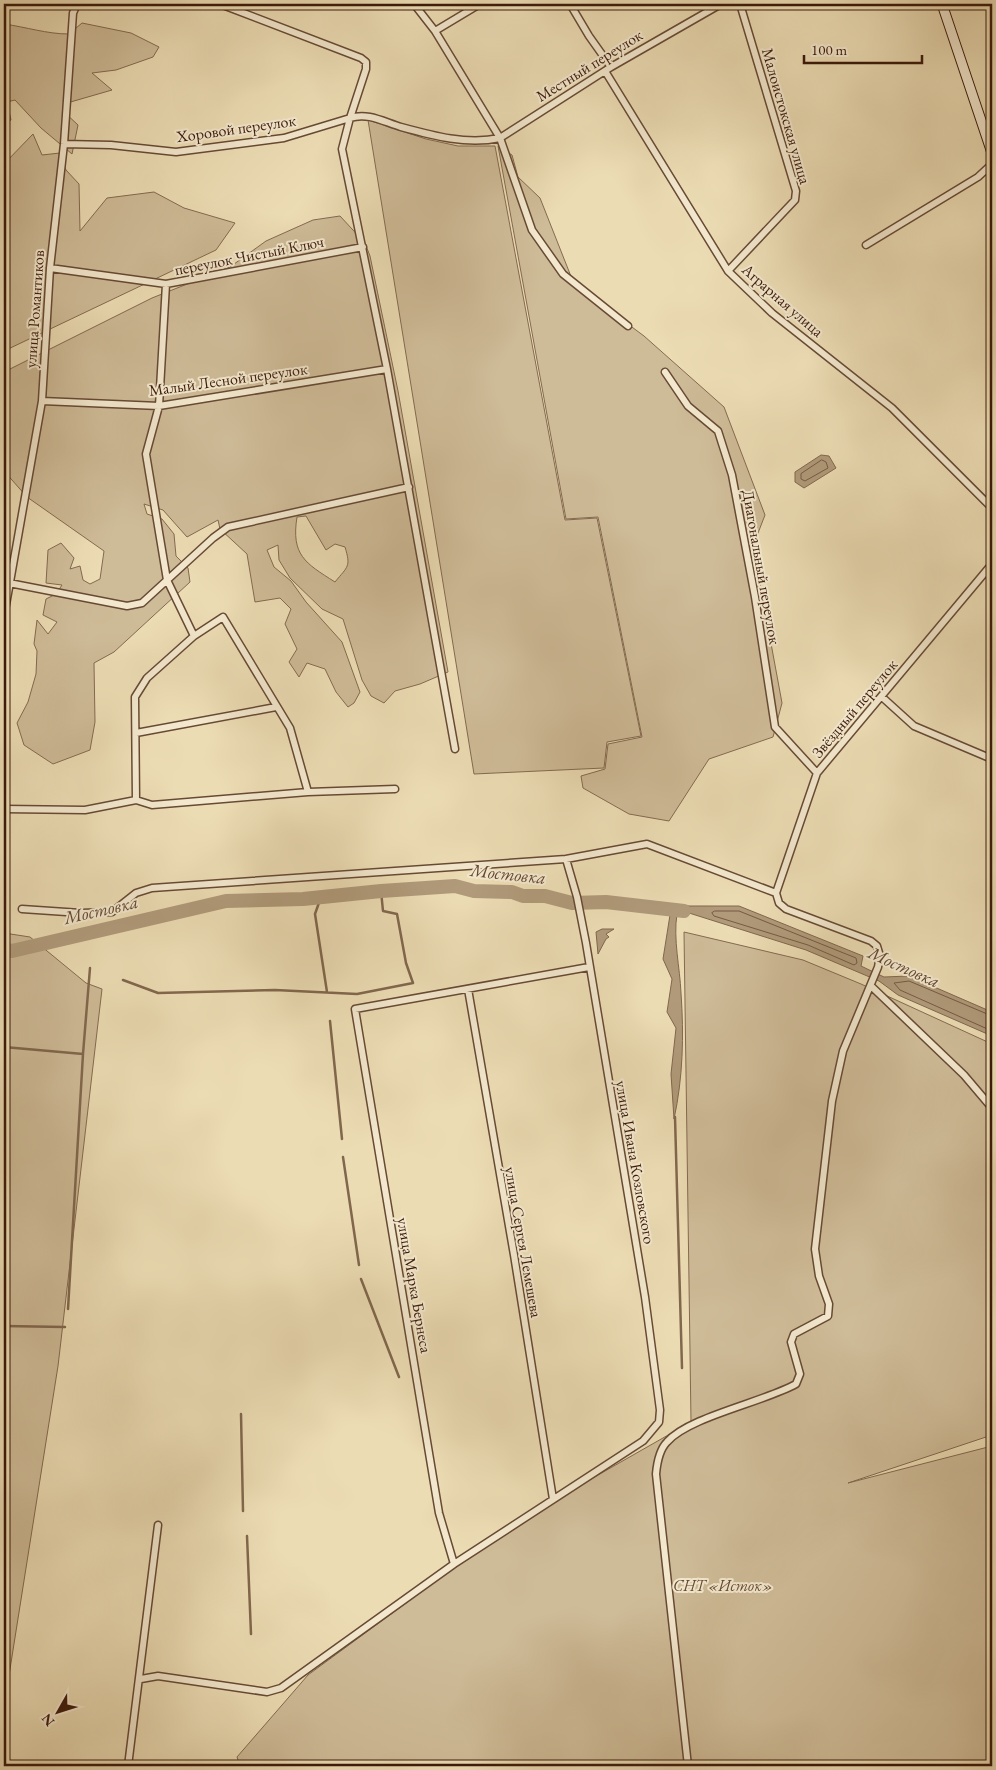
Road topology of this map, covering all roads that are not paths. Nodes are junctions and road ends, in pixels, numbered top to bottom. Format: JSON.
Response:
{"nodes":[{"id":1,"x":77,"y":4,"type":"edge"},
{"id":2,"x":220,"y":4,"type":"edge"},
{"id":3,"x":414,"y":4,"type":"edge"},
{"id":4,"x":480,"y":4,"type":"edge"},
{"id":5,"x":570,"y":4,"type":"edge"},
{"id":6,"x":721,"y":4,"type":"edge"},
{"id":7,"x":740,"y":4,"type":"edge"},
{"id":8,"x":942,"y":4,"type":"edge"},
{"id":9,"x":435,"y":31,"type":"junction"},
{"id":10,"x":608,"y":69,"type":"junction"},
{"id":11,"x":350,"y":118,"type":"junction"},
{"id":12,"x":500,"y":138,"type":"junction"},
{"id":13,"x":64,"y":144,"type":"junction"},
{"id":14,"x":992,"y":153,"type":"edge"},
{"id":15,"x":992,"y":164,"type":"edge"},
{"id":16,"x":866,"y":245,"type":"dead end"},
{"id":17,"x":363,"y":247,"type":"junction"},
{"id":18,"x":50,"y":268,"type":"junction"},
{"id":19,"x":728,"y":271,"type":"junction"},
{"id":20,"x":166,"y":284,"type":"junction"},
{"id":21,"x":628,"y":326,"type":"dead end"},
{"id":22,"x":387,"y":369,"type":"junction"},
{"id":23,"x":664,"y":372,"type":"dead end"},
{"id":24,"x":42,"y":401,"type":"junction"},
{"id":25,"x":159,"y":406,"type":"junction"},
{"id":26,"x":409,"y":488,"type":"junction"},
{"id":27,"x":992,"y":508,"type":"edge"},
{"id":28,"x":992,"y":564,"type":"edge"},
{"id":29,"x":167,"y":580,"type":"junction"},
{"id":30,"x":9,"y":583,"type":"junction"},
{"id":31,"x":4,"y":616,"type":"edge"},
{"id":32,"x":194,"y":636,"type":"junction"},
{"id":33,"x":882,"y":697,"type":"junction"},
{"id":34,"x":276,"y":707,"type":"junction"},
{"id":35,"x":136,"y":734,"type":"junction"},
{"id":36,"x":455,"y":749,"type":"dead end"},
{"id":37,"x":992,"y":758,"type":"edge"},
{"id":38,"x":817,"y":773,"type":"junction"},
{"id":39,"x":395,"y":789,"type":"dead end"},
{"id":40,"x":308,"y":792,"type":"junction"},
{"id":41,"x":136,"y":800,"type":"junction"},
{"id":42,"x":4,"y":809,"type":"edge"},
{"id":43,"x":566,"y":859,"type":"junction"},
{"id":44,"x":776,"y":893,"type":"junction"},
{"id":45,"x":22,"y":909,"type":"dead end"},
{"id":46,"x":589,"y":967,"type":"junction"},
{"id":47,"x":872,"y":983,"type":"junction"},
{"id":48,"x":468,"y":989,"type":"junction"},
{"id":49,"x":992,"y":1108,"type":"edge"},
{"id":50,"x":553,"y":1499,"type":"junction"},
{"id":51,"x":158,"y":1525,"type":"dead end"},
{"id":52,"x":454,"y":1564,"type":"junction"},
{"id":53,"x":141,"y":1679,"type":"junction"},
{"id":54,"x":128,"y":1766,"type":"edge"},
{"id":55,"x":688,"y":1766,"type":"edge"}],
"edges":[{"from":1,"to":13,"type":"street","name":"улица Романтиков"},
{"from":2,"to":11,"type":"street"},
{"from":3,"to":9,"type":"street"},
{"from":4,"to":9,"type":"street"},
{"from":5,"to":10,"type":"street","name":"Аграрная улица"},
{"from":6,"to":10,"type":"street","name":"Местный переулок"},
{"from":7,"to":19,"type":"street","name":"Малоистокская улица"},
{"from":8,"to":14,"type":"main road"},
{"from":9,"to":12,"type":"street"},
{"from":10,"to":12,"type":"street","name":"Местный переулок"},
{"from":10,"to":19,"type":"street","name":"Аграрная улица"},
{"from":11,"to":12,"type":"street","name":"Хоровой переулок"},
{"from":11,"to":13,"type":"street","name":"Хоровой переулок"},
{"from":11,"to":17,"type":"street"},
{"from":12,"to":21,"type":"street"},
{"from":13,"to":18,"type":"street","name":"улица Романтиков"},
{"from":15,"to":16,"type":"street"},
{"from":17,"to":20,"type":"street","name":"переулок Чистый Ключ"},
{"from":17,"to":22,"type":"street"},
{"from":18,"to":20,"type":"street","name":"переулок Чистый Ключ"},
{"from":18,"to":24,"type":"street","name":"улица Романтиков"},
{"from":19,"to":27,"type":"street","name":"Аграрная улица"},
{"from":20,"to":25,"type":"street"},
{"from":22,"to":25,"type":"street","name":"Малый Лесной переулок"},
{"from":22,"to":26,"type":"street"},
{"from":23,"to":38,"type":"street","name":"Диагональный переулок"},
{"from":24,"to":25,"type":"street","name":"Малый Лесной переулок"},
{"from":24,"to":30,"type":"street","name":"улица Романтиков"},
{"from":25,"to":29,"type":"street"},
{"from":26,"to":29,"type":"street"},
{"from":26,"to":36,"type":"street"},
{"from":28,"to":33,"type":"street","name":"Звёздный переулок"},
{"from":29,"to":30,"type":"street"},
{"from":29,"to":32,"type":"street"},
{"from":30,"to":31,"type":"street","name":"улица Романтиков"},
{"from":32,"to":34,"type":"street"},
{"from":32,"to":35,"type":"street"},
{"from":33,"to":37,"type":"street"},
{"from":33,"to":38,"type":"street","name":"Звёздный переулок"},
{"from":34,"to":35,"type":"street"},
{"from":34,"to":40,"type":"street"},
{"from":35,"to":41,"type":"street"},
{"from":38,"to":44,"type":"street","name":"Звёздный переулок"},
{"from":39,"to":40,"type":"street"},
{"from":40,"to":41,"type":"street"},
{"from":41,"to":42,"type":"street"},
{"from":43,"to":44,"type":"street"},
{"from":43,"to":45,"type":"street"},
{"from":43,"to":46,"type":"street","name":"улица Ивана Козловского"},
{"from":44,"to":47,"type":"street"},
{"from":46,"to":48,"type":"street"},
{"from":46,"to":50,"type":"street","name":"улица Ивана Козловского"},
{"from":47,"to":49,"type":"street"},
{"from":47,"to":55,"type":"street"},
{"from":48,"to":50,"type":"street","name":"улица Сергея Лемешева"},
{"from":48,"to":52,"type":"street","name":"улица Марка Бернеса"},
{"from":50,"to":52,"type":"street"},
{"from":51,"to":53,"type":"street"},
{"from":52,"to":53,"type":"street"},
{"from":53,"to":54,"type":"street"}]}
